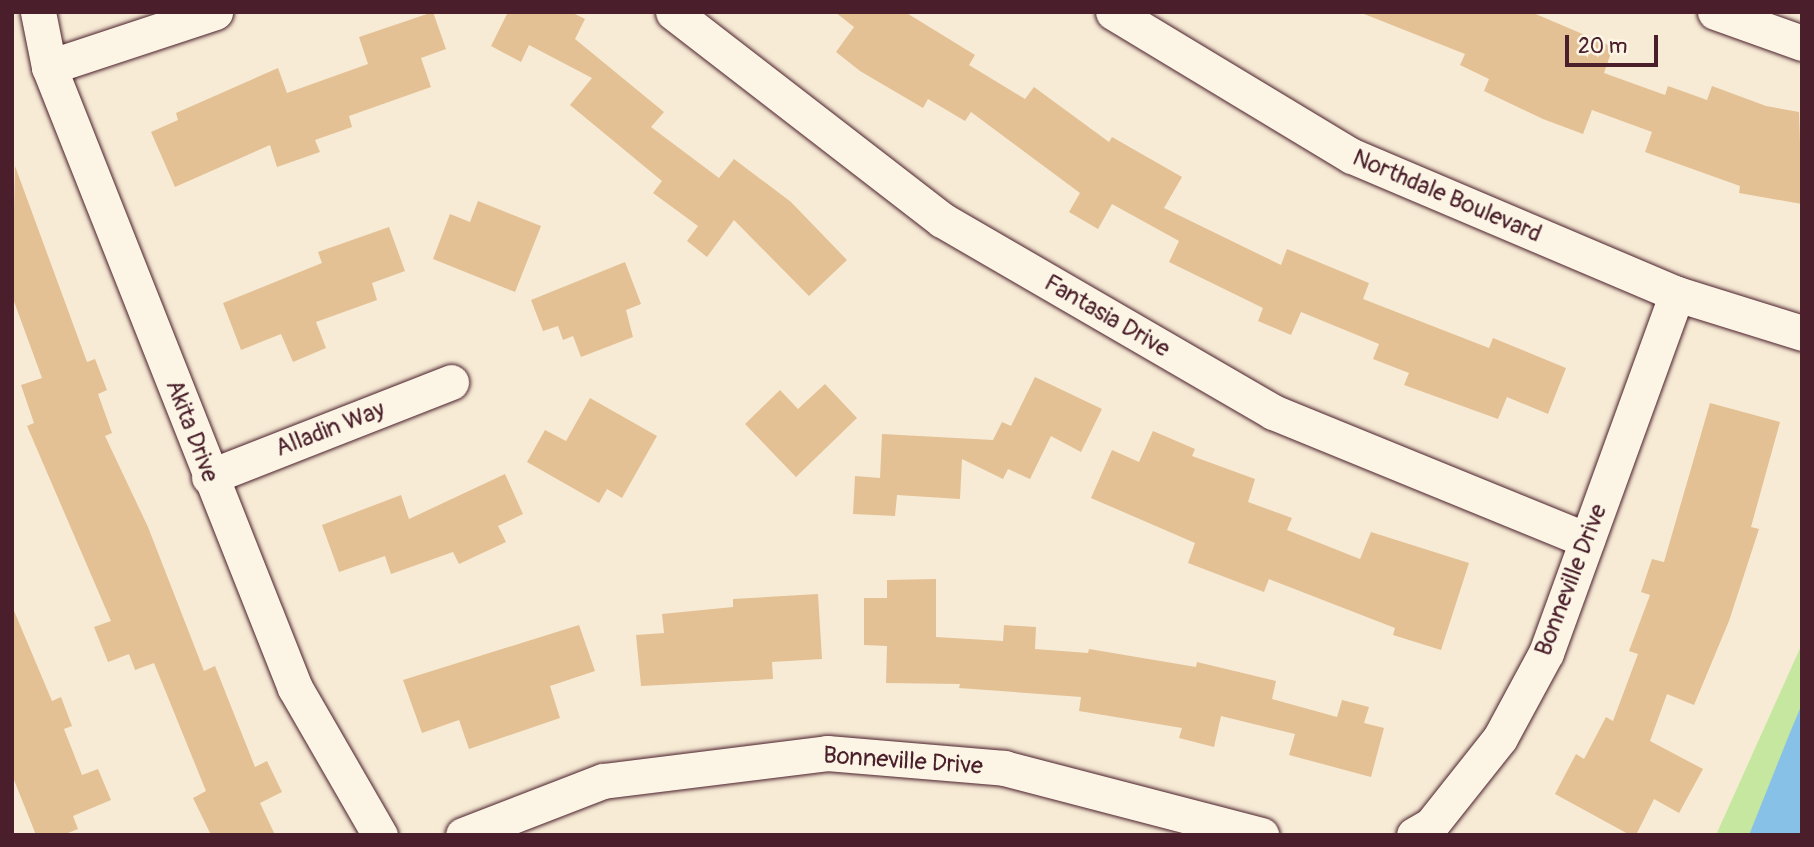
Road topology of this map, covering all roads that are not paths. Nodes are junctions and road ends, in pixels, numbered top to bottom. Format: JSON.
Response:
{"nodes":[{"id":1,"x":38,"y":12,"type":"edge"},
{"id":2,"x":215,"y":12,"type":"edge"},
{"id":3,"x":673,"y":12,"type":"edge"},
{"id":4,"x":1113,"y":12,"type":"edge"},
{"id":5,"x":1714,"y":12,"type":"edge"},
{"id":6,"x":1802,"y":43,"type":"edge"},
{"id":7,"x":49,"y":67,"type":"junction"},
{"id":8,"x":1677,"y":295,"type":"junction"},
{"id":9,"x":1802,"y":333,"type":"edge"},
{"id":10,"x":451,"y":382,"type":"dead end"},
{"id":11,"x":209,"y":477,"type":"junction"},
{"id":12,"x":1587,"y":540,"type":"junction"},
{"id":13,"x":380,"y":835,"type":"edge"},
{"id":14,"x":463,"y":835,"type":"edge"},
{"id":15,"x":1261,"y":835,"type":"edge"},
{"id":16,"x":1414,"y":835,"type":"edge"}],
"edges":[{"from":1,"to":7,"type":"street","name":"Akita Drive"},
{"from":2,"to":7,"type":"street"},
{"from":3,"to":12,"type":"street","name":"Fantasia Drive"},
{"from":4,"to":8,"type":"street","name":"Northdale Boulevard"},
{"from":5,"to":6,"type":"street"},
{"from":7,"to":11,"type":"street","name":"Akita Drive"},
{"from":8,"to":9,"type":"street","name":"Northdale Boulevard"},
{"from":8,"to":12,"type":"street","name":"Bonneville Drive"},
{"from":10,"to":11,"type":"street","name":"Alladin Way"},
{"from":11,"to":13,"type":"street","name":"Akita Drive"},
{"from":12,"to":16,"type":"street","name":"Bonneville Drive"},
{"from":14,"to":15,"type":"street","name":"Bonneville Drive"}]}
